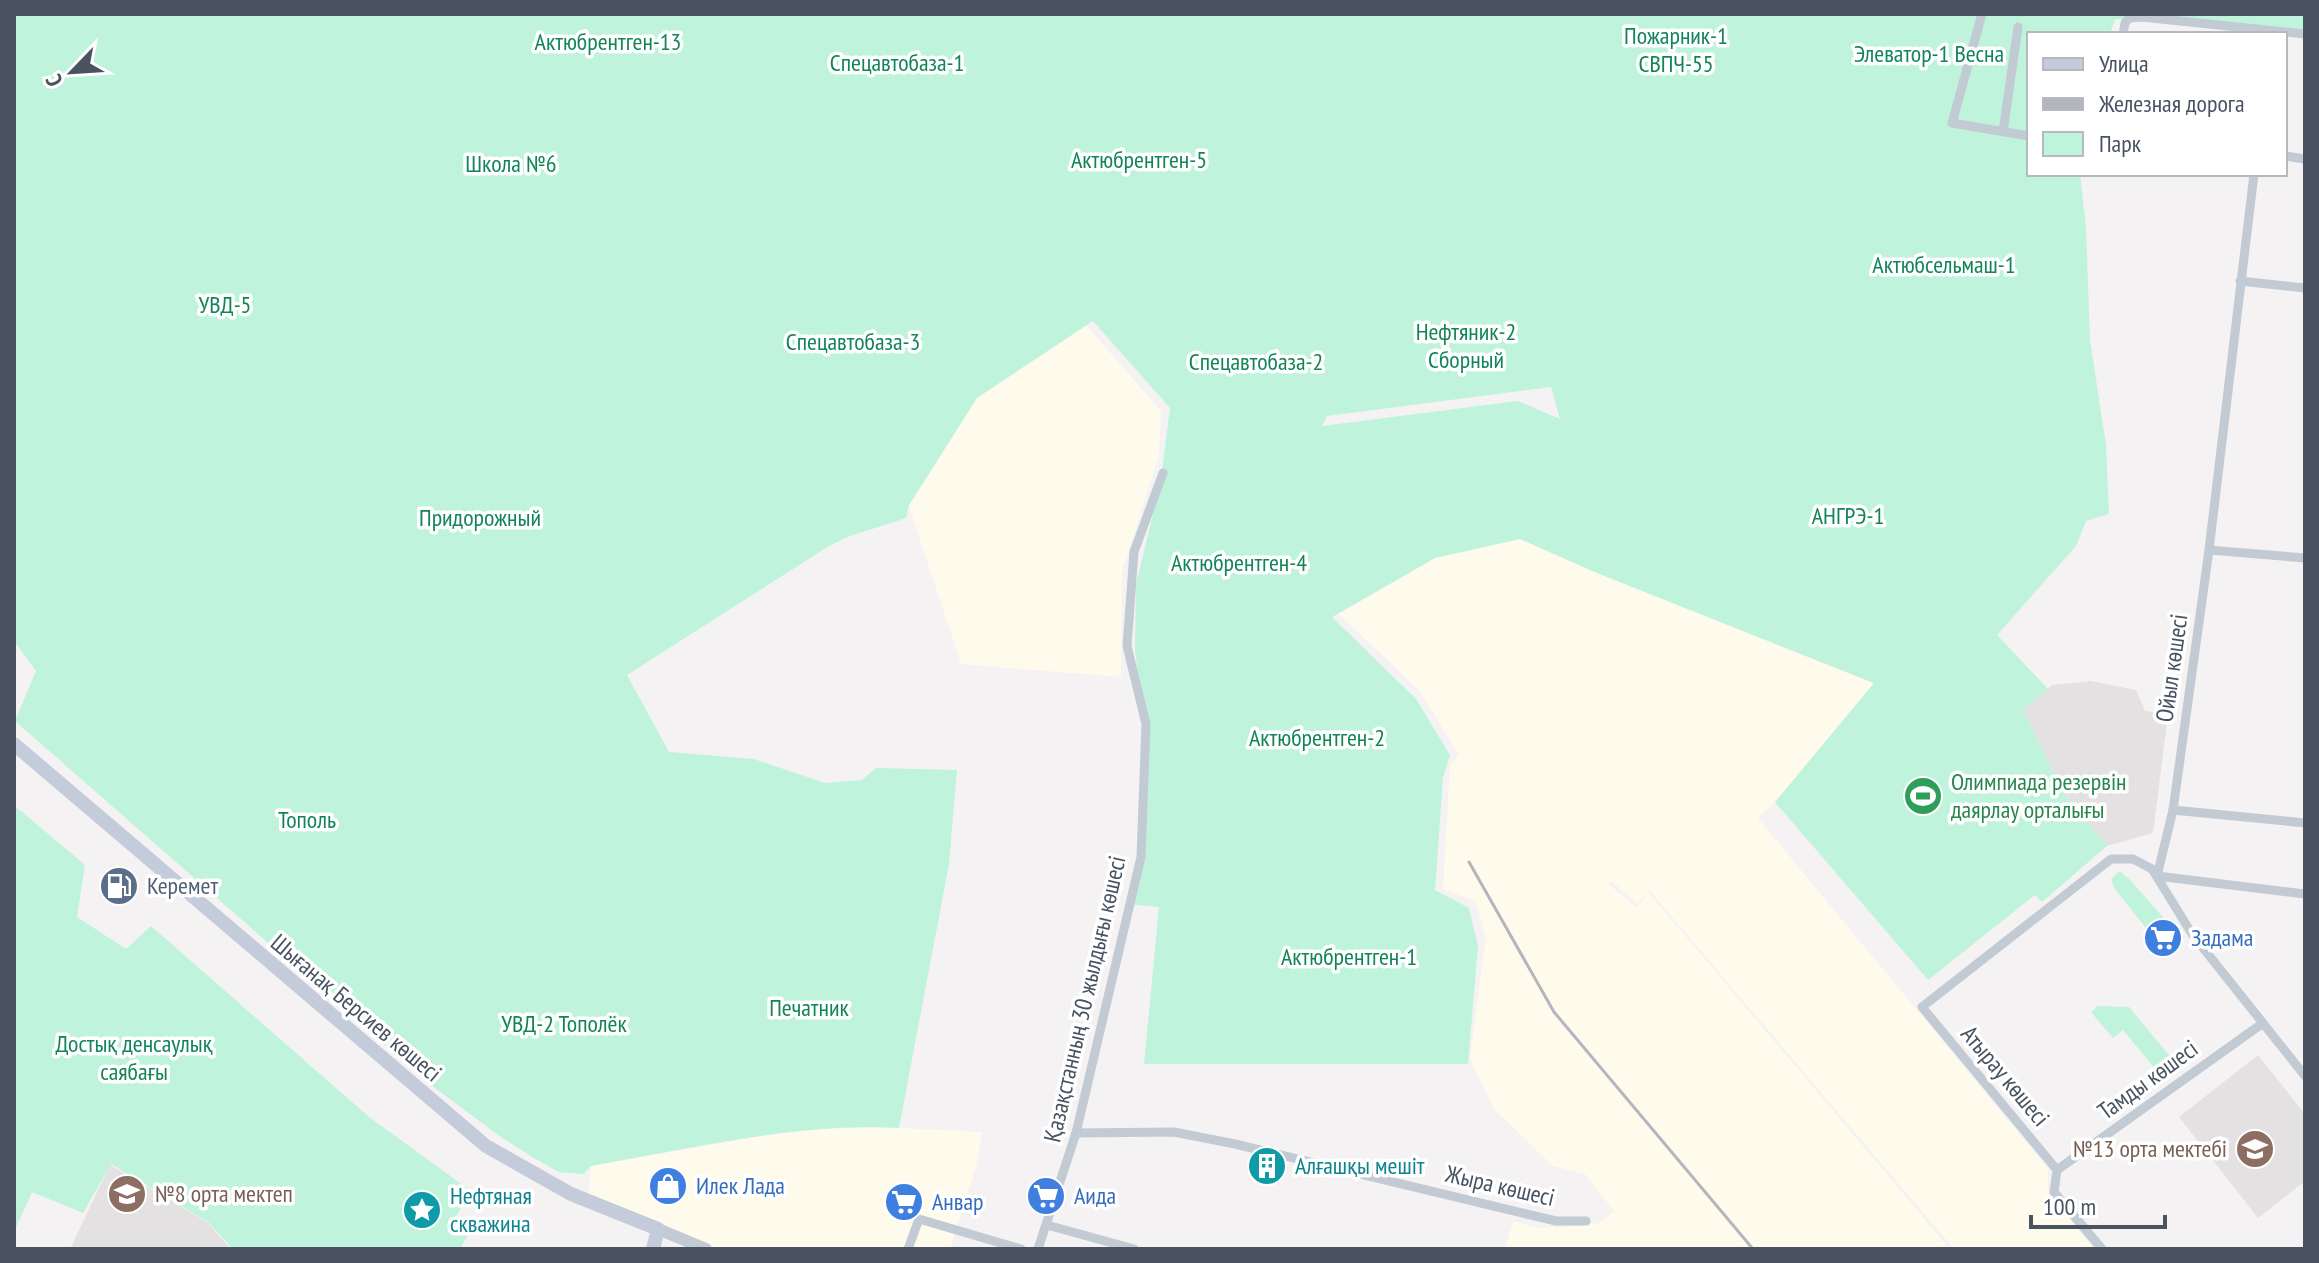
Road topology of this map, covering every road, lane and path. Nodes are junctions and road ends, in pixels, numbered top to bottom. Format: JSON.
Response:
{"nodes":[{"id":1,"x":1982,"y":14,"type":"edge"},
{"id":2,"x":2018,"y":27,"type":"dead end"},
{"id":3,"x":2123,"y":32,"type":"edge"},
{"id":4,"x":2286,"y":32,"type":"edge"},
{"id":5,"x":2003,"y":132,"type":"junction"},
{"id":6,"x":2027,"y":136,"type":"edge"},
{"id":7,"x":2254,"y":176,"type":"edge"},
{"id":8,"x":2240,"y":281,"type":"junction"},
{"id":9,"x":2305,"y":288,"type":"edge"},
{"id":10,"x":1163,"y":473,"type":"dead end"},
{"id":11,"x":2209,"y":550,"type":"junction"},
{"id":12,"x":2305,"y":558,"type":"edge"},
{"id":13,"x":14,"y":744,"type":"edge"},
{"id":14,"x":2173,"y":810,"type":"junction"},
{"id":15,"x":2305,"y":823,"type":"edge"},
{"id":16,"x":2157,"y":876,"type":"junction"},
{"id":17,"x":2305,"y":894,"type":"edge"},
{"id":18,"x":2263,"y":1023,"type":"junction"},
{"id":19,"x":2305,"y":1076,"type":"edge"},
{"id":20,"x":1076,"y":1133,"type":"junction"},
{"id":21,"x":2057,"y":1170,"type":"junction"},
{"id":22,"x":1586,"y":1221,"type":"dead end"},
{"id":23,"x":1047,"y":1225,"type":"junction"},
{"id":24,"x":658,"y":1229,"type":"junction"},
{"id":25,"x":653,"y":1249,"type":"edge"},
{"id":26,"x":706,"y":1249,"type":"edge"},
{"id":27,"x":908,"y":1249,"type":"edge"},
{"id":28,"x":1021,"y":1249,"type":"edge"},
{"id":29,"x":1038,"y":1249,"type":"edge"},
{"id":30,"x":1134,"y":1249,"type":"edge"},
{"id":31,"x":2102,"y":1249,"type":"edge"}],
"edges":[{"from":1,"to":5,"type":"street"},
{"from":2,"to":5,"type":"street"},
{"from":3,"to":4,"type":"street"},
{"from":5,"to":6,"type":"street"},
{"from":7,"to":8,"type":"street","name":"Ойыл көшесі"},
{"from":8,"to":9,"type":"street"},
{"from":8,"to":11,"type":"street","name":"Ойыл көшесі"},
{"from":10,"to":20,"type":"street","name":"Қазақстанның 30 жылдығы көшесі"},
{"from":11,"to":12,"type":"street"},
{"from":11,"to":14,"type":"street","name":"Ойыл көшесі"},
{"from":13,"to":24,"type":"main road","name":"Шығанақ Берсиев көшесі"},
{"from":14,"to":15,"type":"street"},
{"from":14,"to":16,"type":"street","name":"Ойыл көшесі"},
{"from":16,"to":17,"type":"street"},
{"from":16,"to":18,"type":"street"},
{"from":16,"to":21,"type":"street","name":"Атырау көшесі"},
{"from":18,"to":19,"type":"street"},
{"from":18,"to":21,"type":"street","name":"Тамды көшесі"},
{"from":20,"to":22,"type":"street","name":"Жыра көшесі"},
{"from":20,"to":23,"type":"street","name":"Қазақстанның 30 жылдығы көшесі"},
{"from":21,"to":31,"type":"street","name":"Атырау көшесі"},
{"from":23,"to":29,"type":"street","name":"Қазақстанның 30 жылдығы көшесі"},
{"from":23,"to":30,"type":"street"},
{"from":24,"to":25,"type":"main road"},
{"from":24,"to":26,"type":"street","name":"Шығанақ Берсиев көшесі"},
{"from":27,"to":28,"type":"street"}]}
